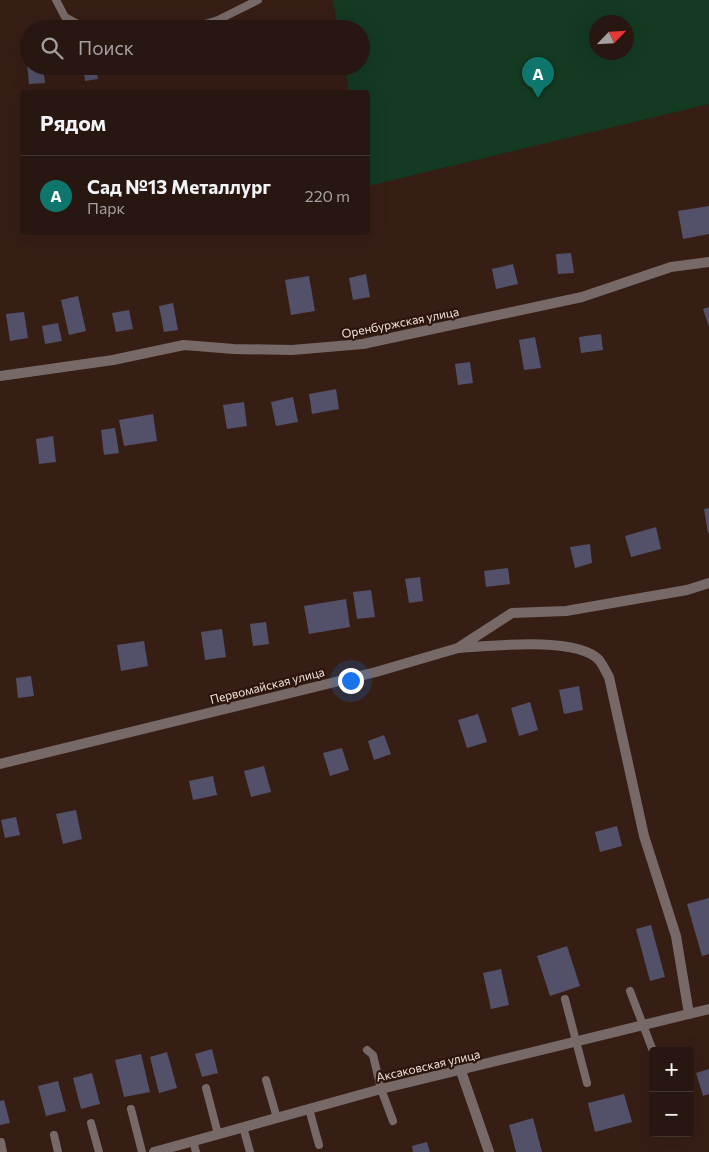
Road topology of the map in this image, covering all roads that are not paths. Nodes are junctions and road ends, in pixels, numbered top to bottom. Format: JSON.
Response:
{"nodes":[{"id":1,"x":56,"y":0,"type":"edge"},
{"id":2,"x":258,"y":0,"type":"edge"},
{"id":3,"x":70,"y":20,"type":"edge"},
{"id":4,"x":218,"y":20,"type":"edge"},
{"id":5,"x":709,"y":262,"type":"edge"},
{"id":6,"x":0,"y":376,"type":"edge"},
{"id":7,"x":709,"y":583,"type":"edge"},
{"id":8,"x":458,"y":648,"type":"junction"},
{"id":9,"x":0,"y":764,"type":"edge"},
{"id":10,"x":630,"y":991,"type":"dead end"},
{"id":11,"x":565,"y":999,"type":"dead end"},
{"id":12,"x":709,"y":1009,"type":"edge"},
{"id":13,"x":689,"y":1014,"type":"junction"},
{"id":14,"x":642,"y":1025,"type":"junction"},
{"id":15,"x":576,"y":1042,"type":"junction"},
{"id":16,"x":651,"y":1047,"type":"edge"},
{"id":17,"x":367,"y":1050,"type":"dead end"},
{"id":18,"x":461,"y":1071,"type":"junction"},
{"id":19,"x":266,"y":1080,"type":"dead end"},
{"id":20,"x":587,"y":1083,"type":"dead end"},
{"id":21,"x":206,"y":1088,"type":"dead end"},
{"id":22,"x":381,"y":1089,"type":"junction"},
{"id":23,"x":131,"y":1109,"type":"dead end"},
{"id":24,"x":309,"y":1109,"type":"junction"},
{"id":25,"x":277,"y":1118,"type":"junction"},
{"id":26,"x":393,"y":1121,"type":"dead end"},
{"id":27,"x":91,"y":1123,"type":"dead end"},
{"id":28,"x":243,"y":1128,"type":"junction"},
{"id":29,"x":218,"y":1134,"type":"junction"},
{"id":30,"x":54,"y":1135,"type":"dead end"},
{"id":31,"x":193,"y":1141,"type":"junction"},
{"id":32,"x":0,"y":1142,"type":"edge"},
{"id":33,"x":319,"y":1145,"type":"dead end"},
{"id":34,"x":3,"y":1152,"type":"edge"},
{"id":35,"x":58,"y":1152,"type":"edge"},
{"id":36,"x":98,"y":1152,"type":"edge"},
{"id":37,"x":142,"y":1152,"type":"edge"},
{"id":38,"x":154,"y":1152,"type":"edge"},
{"id":39,"x":196,"y":1152,"type":"edge"},
{"id":40,"x":250,"y":1152,"type":"edge"},
{"id":41,"x":489,"y":1152,"type":"edge"}],
"edges":[{"from":1,"to":3,"type":"lane"},
{"from":2,"to":4,"type":"lane"},
{"from":5,"to":6,"type":"street","name":"Оренбуржская улица"},
{"from":7,"to":8,"type":"street","name":"Первомайская улица"},
{"from":8,"to":9,"type":"street","name":"Первомайская улица"},
{"from":8,"to":13,"type":"street"},
{"from":10,"to":14,"type":"lane"},
{"from":11,"to":15,"type":"lane"},
{"from":12,"to":13,"type":"street","name":"Аксаковская улица"},
{"from":13,"to":14,"type":"street","name":"Аксаковская улица"},
{"from":14,"to":15,"type":"street","name":"Аксаковская улица"},
{"from":14,"to":16,"type":"lane"},
{"from":15,"to":18,"type":"street","name":"Аксаковская улица"},
{"from":15,"to":20,"type":"lane"},
{"from":17,"to":22,"type":"lane"},
{"from":18,"to":22,"type":"street","name":"Аксаковская улица"},
{"from":18,"to":41,"type":"street"},
{"from":19,"to":25,"type":"lane"},
{"from":21,"to":29,"type":"lane"},
{"from":22,"to":24,"type":"street","name":"Аксаковская улица"},
{"from":22,"to":26,"type":"lane"},
{"from":23,"to":37,"type":"lane"},
{"from":24,"to":25,"type":"street","name":"Аксаковская улица"},
{"from":24,"to":33,"type":"lane"},
{"from":25,"to":28,"type":"street","name":"Аксаковская улица"},
{"from":27,"to":36,"type":"lane"},
{"from":28,"to":29,"type":"street","name":"Аксаковская улица"},
{"from":28,"to":40,"type":"lane"},
{"from":29,"to":31,"type":"street","name":"Аксаковская улица"},
{"from":30,"to":35,"type":"lane"},
{"from":31,"to":38,"type":"street","name":"Аксаковская улица"},
{"from":31,"to":39,"type":"lane"},
{"from":32,"to":34,"type":"lane"}]}
